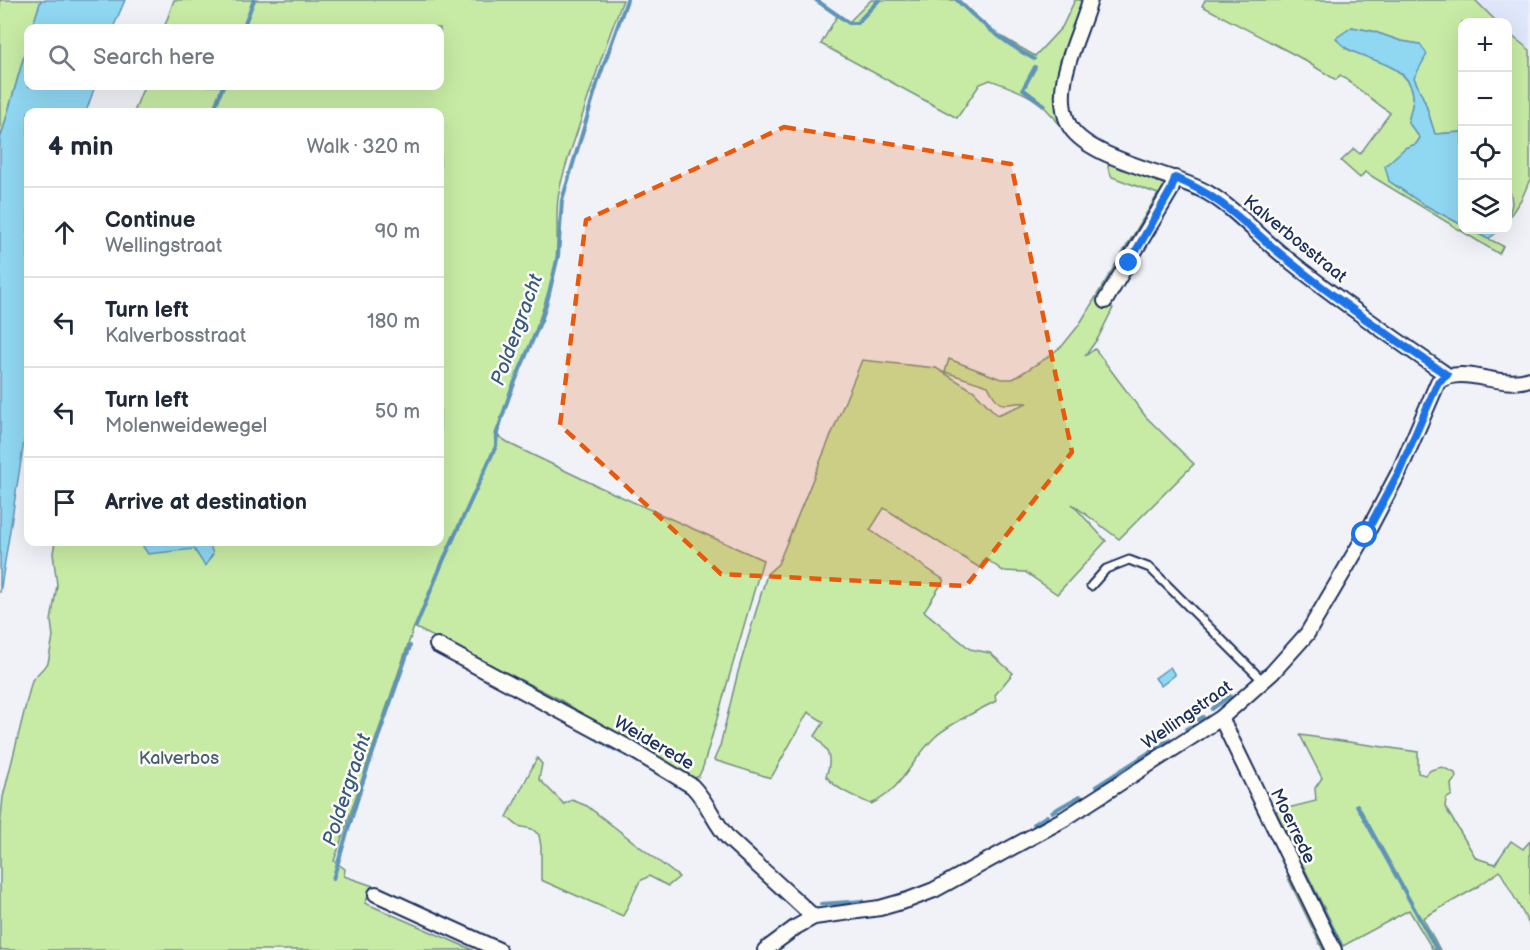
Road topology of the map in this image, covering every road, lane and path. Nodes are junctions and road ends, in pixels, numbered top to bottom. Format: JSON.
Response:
{"nodes":[{"id":1,"x":1090,"y":0,"type":"edge"},
{"id":2,"x":1175,"y":178,"type":"junction"},
{"id":3,"x":1106,"y":302,"type":"dead end"},
{"id":4,"x":1447,"y":375,"type":"junction"},
{"id":5,"x":1530,"y":379,"type":"edge"},
{"id":6,"x":1091,"y":586,"type":"dead end"},
{"id":7,"x":437,"y":645,"type":"dead end"},
{"id":8,"x":1263,"y":681,"type":"junction"},
{"id":9,"x":1221,"y":718,"type":"junction"},
{"id":10,"x":376,"y":894,"type":"dead end"},
{"id":11,"x":814,"y":917,"type":"junction"},
{"id":12,"x":500,"y":950,"type":"edge"},
{"id":13,"x":765,"y":950,"type":"edge"},
{"id":14,"x":1335,"y":950,"type":"edge"}],
"edges":[{"from":1,"to":2,"type":"street","name":"Kalverbosstraat"},
{"from":2,"to":3,"type":"street"},
{"from":2,"to":4,"type":"street","name":"Kalverbosstraat"},
{"from":4,"to":5,"type":"street"},
{"from":4,"to":8,"type":"street","name":"Wellingstraat"},
{"from":6,"to":8,"type":"lane"},
{"from":7,"to":11,"type":"street","name":"Weiderede"},
{"from":8,"to":9,"type":"street","name":"Wellingstraat"},
{"from":9,"to":11,"type":"street","name":"Wellingstraat"},
{"from":9,"to":14,"type":"street","name":"Moerrede"},
{"from":10,"to":12,"type":"street"},
{"from":11,"to":13,"type":"street","name":"Wellingstraat"}]}
